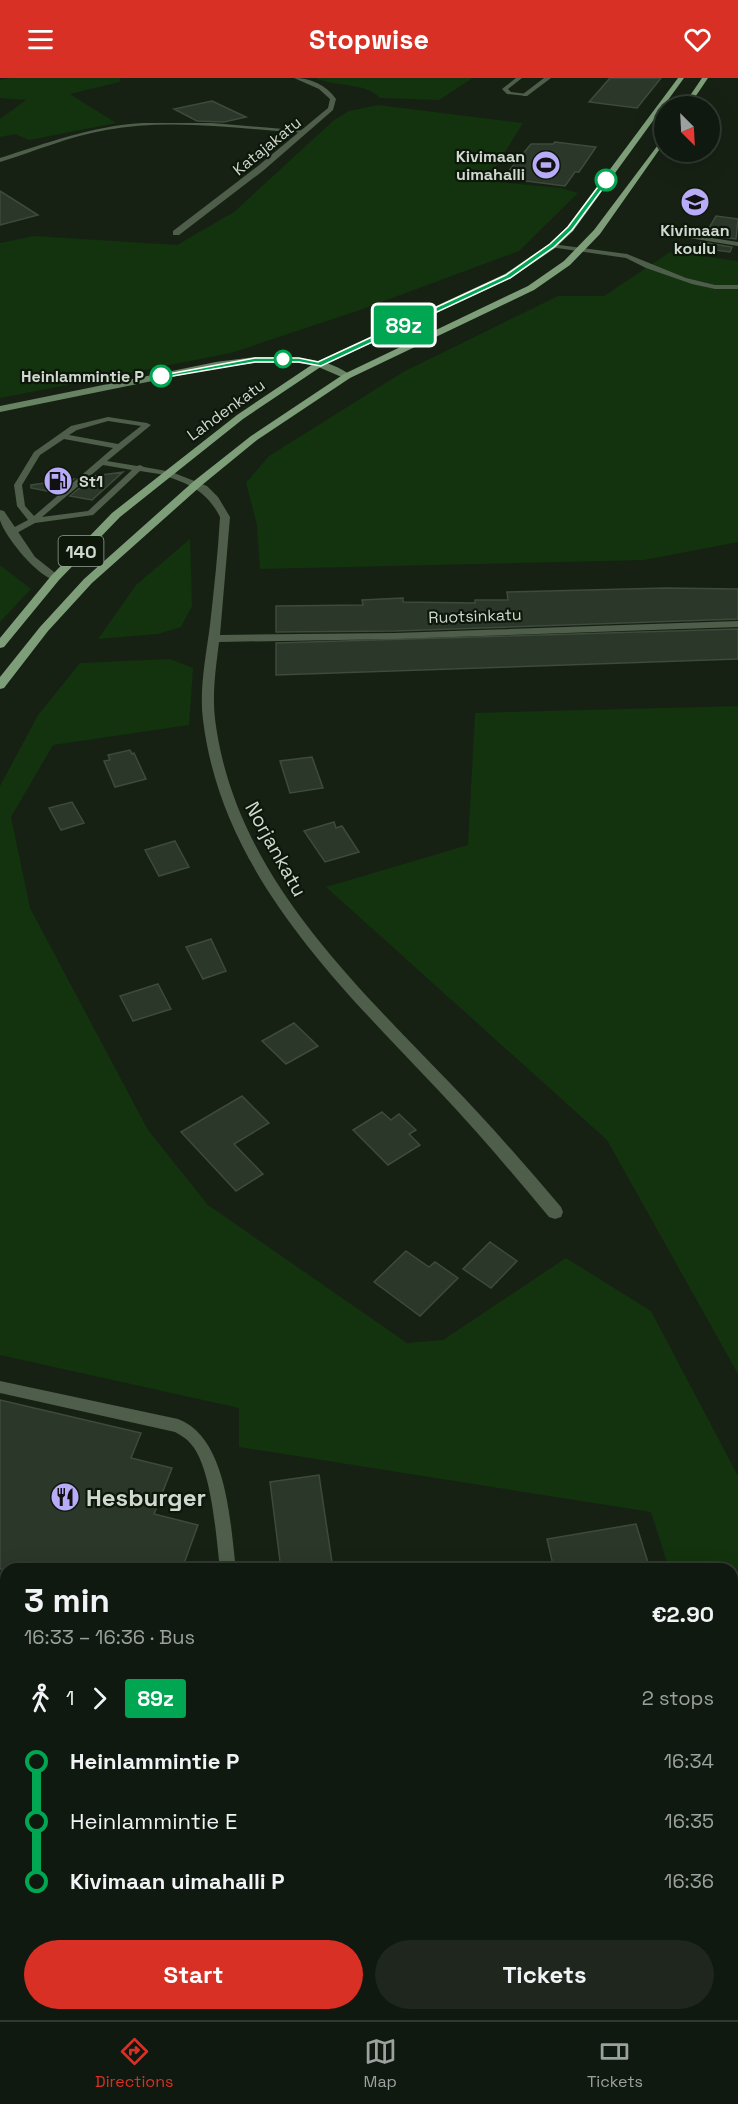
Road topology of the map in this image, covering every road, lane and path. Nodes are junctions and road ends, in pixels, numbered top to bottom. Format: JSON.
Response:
{"nodes":[{"id":1,"x":297,"y":78,"type":"edge"},
{"id":2,"x":519,"y":78,"type":"edge"},
{"id":3,"x":548,"y":78,"type":"edge"},
{"id":4,"x":681,"y":78,"type":"edge"},
{"id":5,"x":705,"y":78,"type":"edge"},
{"id":6,"x":525,"y":95,"type":"joint"},
{"id":7,"x":693,"y":96,"type":"edge"},
{"id":8,"x":305,"y":131,"type":"junction"},
{"id":9,"x":654,"y":153,"type":"edge"},
{"id":10,"x":0,"y":160,"type":"edge"},
{"id":11,"x":176,"y":233,"type":"dead end"},
{"id":12,"x":673,"y":234,"type":"dead end"},
{"id":13,"x":738,"y":244,"type":"edge"},
{"id":14,"x":552,"y":246,"type":"junction"},
{"id":15,"x":580,"y":250,"type":"junction"},
{"id":16,"x":738,"y":287,"type":"edge"},
{"id":17,"x":319,"y":364,"type":"junction"},
{"id":18,"x":347,"y":376,"type":"junction"},
{"id":19,"x":0,"y":409,"type":"edge"},
{"id":20,"x":63,"y":436,"type":"junction"},
{"id":21,"x":119,"y":447,"type":"junction"},
{"id":22,"x":101,"y":462,"type":"junction"},
{"id":23,"x":140,"y":467,"type":"junction"},
{"id":24,"x":168,"y":474,"type":"junction"},
{"id":25,"x":198,"y":483,"type":"junction"},
{"id":26,"x":0,"y":516,"type":"edge"},
{"id":27,"x":33,"y":521,"type":"junction"},
{"id":28,"x":12,"y":532,"type":"junction"},
{"id":29,"x":55,"y":579,"type":"junction"},
{"id":30,"x":738,"y":624,"type":"edge"},
{"id":31,"x":214,"y":639,"type":"junction"},
{"id":32,"x":2,"y":642,"type":"edge"},
{"id":33,"x":0,"y":686,"type":"edge"},
{"id":34,"x":555,"y":1212,"type":"dead end"},
{"id":35,"x":0,"y":1387,"type":"edge"},
{"id":36,"x":227,"y":1563,"type":"edge"}],
"edges":[{"from":1,"to":8,"type":"street","name":"Katajakatu"},
{"from":2,"to":6,"type":"lane"},
{"from":3,"to":6,"type":"street"},
{"from":4,"to":14,"type":"main road","name":"Lahdenkatu","number":"140"},
{"from":5,"to":7,"type":"main road"},
{"from":8,"to":10,"type":"lane"},
{"from":8,"to":11,"type":"street","name":"Katajakatu"},
{"from":9,"to":15,"type":"main road","number":"140"},
{"from":12,"to":13,"type":"lane"},
{"from":14,"to":15,"type":"lane"},
{"from":14,"to":17,"type":"main road","name":"Lahdenkatu","number":"140"},
{"from":15,"to":16,"type":"lane"},
{"from":15,"to":18,"type":"main road","number":"140"},
{"from":17,"to":18,"type":"street"},
{"from":17,"to":19,"type":"street"},
{"from":17,"to":24,"type":"main road","name":"Lahdenkatu","number":"140"},
{"from":18,"to":25,"type":"main road","number":"140"},
{"from":20,"to":21,"type":"lane"},
{"from":20,"to":21,"type":"lane"},
{"from":20,"to":27,"type":"lane"},
{"from":21,"to":22,"type":"lane"},
{"from":22,"to":23,"type":"lane"},
{"from":22,"to":27,"type":"lane"},
{"from":23,"to":24,"type":"lane"},
{"from":23,"to":27,"type":"lane"},
{"from":24,"to":25,"type":"street","name":"Norjankatu"},
{"from":24,"to":29,"type":"main road","name":"Lahdenkatu","number":"140"},
{"from":25,"to":31,"type":"street","name":"Norjankatu"},
{"from":25,"to":33,"type":"main road","number":"140"},
{"from":26,"to":28,"type":"street"},
{"from":27,"to":28,"type":"lane"},
{"from":28,"to":29,"type":"street"},
{"from":29,"to":32,"type":"main road","name":"Lahdenkatu","number":"140"},
{"from":30,"to":31,"type":"street","name":"Ruotsinkatu"},
{"from":31,"to":34,"type":"street","name":"Norjankatu"},
{"from":35,"to":36,"type":"lane"}]}
